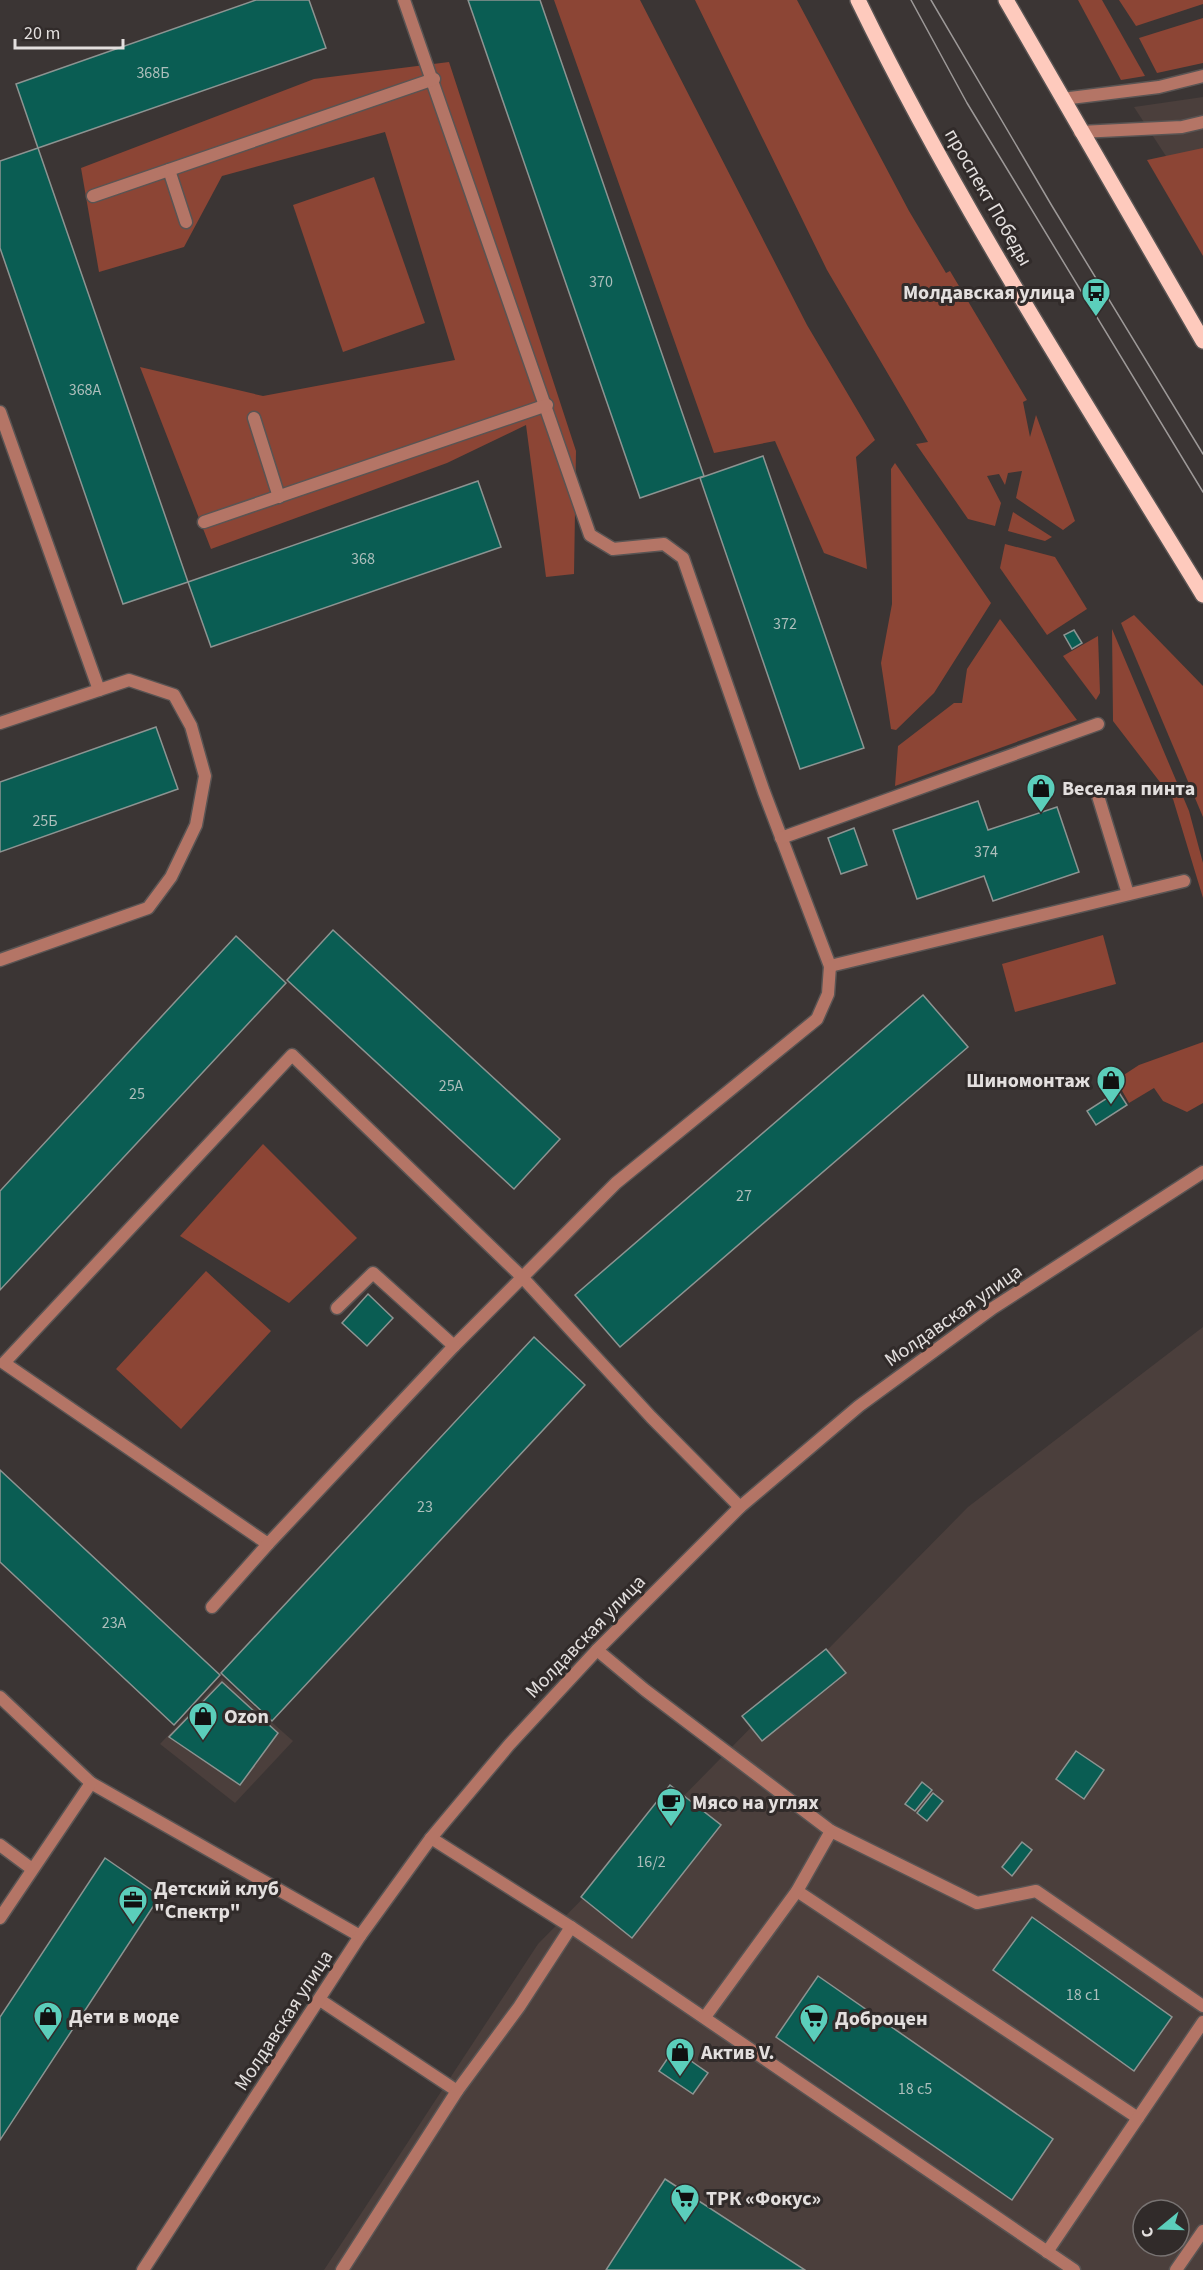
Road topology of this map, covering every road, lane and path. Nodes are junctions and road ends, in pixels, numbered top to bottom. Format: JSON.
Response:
{"nodes":[{"id":1,"x":404,"y":0,"type":"edge"},
{"id":2,"x":858,"y":0,"type":"edge"},
{"id":3,"x":1006,"y":0,"type":"edge"},
{"id":4,"x":1203,"y":76,"type":"edge"},
{"id":5,"x":434,"y":79,"type":"junction"},
{"id":6,"x":1062,"y":99,"type":"junction"},
{"id":7,"x":1203,"y":122,"type":"edge"},
{"id":8,"x":1080,"y":132,"type":"junction"},
{"id":9,"x":169,"y":170,"type":"junction"},
{"id":10,"x":93,"y":196,"type":"dead end"},
{"id":11,"x":186,"y":222,"type":"dead end"},
{"id":12,"x":1203,"y":341,"type":"edge"},
{"id":13,"x":547,"y":405,"type":"junction"},
{"id":14,"x":0,"y":412,"type":"edge"},
{"id":15,"x":255,"y":418,"type":"dead end"},
{"id":16,"x":279,"y":497,"type":"junction"},
{"id":17,"x":204,"y":522,"type":"dead end"},
{"id":18,"x":1203,"y":596,"type":"edge"},
{"id":19,"x":99,"y":690,"type":"junction"},
{"id":20,"x":0,"y":723,"type":"edge"},
{"id":21,"x":1098,"y":724,"type":"dead end"},
{"id":22,"x":1098,"y":796,"type":"dead end"},
{"id":23,"x":781,"y":838,"type":"junction"},
{"id":24,"x":1184,"y":881,"type":"dead end"},
{"id":25,"x":1128,"y":894,"type":"junction"},
{"id":26,"x":0,"y":960,"type":"edge"},
{"id":27,"x":830,"y":966,"type":"junction"},
{"id":28,"x":1203,"y":1173,"type":"edge"},
{"id":29,"x":522,"y":1277,"type":"junction"},
{"id":30,"x":337,"y":1308,"type":"dead end"},
{"id":31,"x":454,"y":1347,"type":"junction"},
{"id":32,"x":740,"y":1507,"type":"junction"},
{"id":33,"x":268,"y":1544,"type":"junction"},
{"id":34,"x":212,"y":1607,"type":"dead end"},
{"id":35,"x":597,"y":1650,"type":"junction"},
{"id":36,"x":0,"y":1697,"type":"edge"},
{"id":37,"x":91,"y":1783,"type":"junction"},
{"id":38,"x":831,"y":1831,"type":"junction"},
{"id":39,"x":431,"y":1838,"type":"junction"},
{"id":40,"x":0,"y":1845,"type":"edge"},
{"id":41,"x":32,"y":1869,"type":"junction"},
{"id":42,"x":796,"y":1891,"type":"junction"},
{"id":43,"x":0,"y":1918,"type":"edge"},
{"id":44,"x":571,"y":1927,"type":"junction"},
{"id":45,"x":360,"y":1936,"type":"junction"},
{"id":46,"x":320,"y":2000,"type":"junction"},
{"id":47,"x":1203,"y":2006,"type":"edge"},
{"id":48,"x":705,"y":2017,"type":"junction"},
{"id":49,"x":1203,"y":2022,"type":"edge"},
{"id":50,"x":457,"y":2091,"type":"junction"},
{"id":51,"x":1138,"y":2118,"type":"junction"},
{"id":52,"x":1203,"y":2230,"type":"edge"},
{"id":53,"x":1047,"y":2252,"type":"junction"},
{"id":54,"x":143,"y":2270,"type":"edge"},
{"id":55,"x":342,"y":2270,"type":"edge"},
{"id":56,"x":1074,"y":2270,"type":"edge"},
{"id":57,"x":1176,"y":2270,"type":"edge"}],
"edges":[{"from":1,"to":5,"type":"street"},
{"from":2,"to":18,"type":"main road","name":"проспект Победы"},
{"from":3,"to":6,"type":"main road"},
{"from":4,"to":6,"type":"street"},
{"from":5,"to":9,"type":"street"},
{"from":5,"to":13,"type":"street"},
{"from":6,"to":8,"type":"main road"},
{"from":7,"to":8,"type":"street"},
{"from":8,"to":12,"type":"main road"},
{"from":9,"to":10,"type":"street"},
{"from":9,"to":11,"type":"street"},
{"from":13,"to":16,"type":"street"},
{"from":13,"to":23,"type":"street"},
{"from":14,"to":19,"type":"street"},
{"from":15,"to":16,"type":"street"},
{"from":16,"to":17,"type":"street"},
{"from":19,"to":20,"type":"street"},
{"from":19,"to":26,"type":"street"},
{"from":21,"to":23,"type":"street"},
{"from":22,"to":25,"type":"street"},
{"from":23,"to":27,"type":"street"},
{"from":24,"to":25,"type":"street"},
{"from":25,"to":27,"type":"street"},
{"from":27,"to":29,"type":"street"},
{"from":28,"to":32,"type":"street","name":"Молдавская улица"},
{"from":29,"to":31,"type":"street"},
{"from":29,"to":32,"type":"street"},
{"from":29,"to":33,"type":"street"},
{"from":30,"to":31,"type":"street"},
{"from":31,"to":33,"type":"street"},
{"from":32,"to":35,"type":"street","name":"Молдавская улица"},
{"from":33,"to":34,"type":"street"},
{"from":35,"to":38,"type":"street"},
{"from":35,"to":39,"type":"street","name":"Молдавская улица"},
{"from":36,"to":37,"type":"street"},
{"from":37,"to":41,"type":"street"},
{"from":37,"to":45,"type":"street"},
{"from":38,"to":42,"type":"street"},
{"from":38,"to":47,"type":"street"},
{"from":39,"to":44,"type":"street"},
{"from":39,"to":45,"type":"street","name":"Молдавская улица"},
{"from":40,"to":41,"type":"street"},
{"from":41,"to":43,"type":"street"},
{"from":42,"to":48,"type":"street"},
{"from":42,"to":51,"type":"street"},
{"from":44,"to":48,"type":"street"},
{"from":44,"to":50,"type":"street"},
{"from":45,"to":46,"type":"street","name":"Молдавская улица"},
{"from":46,"to":50,"type":"street"},
{"from":46,"to":54,"type":"street","name":"Молдавская улица"},
{"from":48,"to":53,"type":"street"},
{"from":49,"to":51,"type":"street"},
{"from":50,"to":55,"type":"street"},
{"from":51,"to":53,"type":"street"},
{"from":52,"to":57,"type":"street"},
{"from":53,"to":56,"type":"street"}]}
